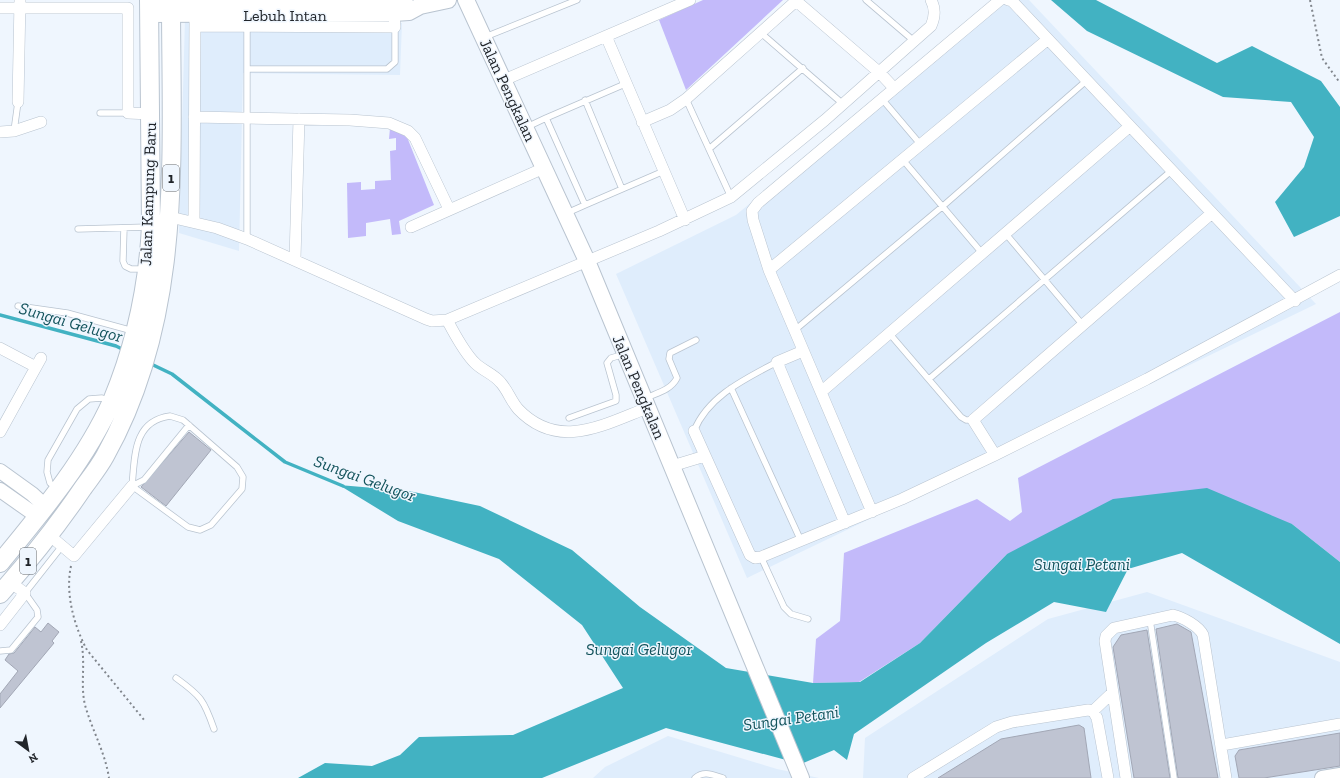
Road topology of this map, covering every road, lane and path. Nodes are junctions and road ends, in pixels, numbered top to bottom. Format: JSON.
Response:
{"nodes":[{"id":1,"x":448,"y":0,"type":"edge"},
{"id":2,"x":466,"y":0,"type":"edge"},
{"id":3,"x":577,"y":0,"type":"edge"},
{"id":4,"x":690,"y":0,"type":"edge"},
{"id":5,"x":795,"y":0,"type":"edge"},
{"id":6,"x":866,"y":0,"type":"edge"},
{"id":7,"x":931,"y":0,"type":"edge"},
{"id":8,"x":1000,"y":0,"type":"edge"},
{"id":9,"x":1008,"y":0,"type":"edge"},
{"id":10,"x":1310,"y":0,"type":"edge"},
{"id":11,"x":295,"y":1,"type":"edge"},
{"id":12,"x":20,"y":4,"type":"edge"},
{"id":13,"x":128,"y":4,"type":"edge"},
{"id":14,"x":149,"y":5,"type":"edge"},
{"id":15,"x":171,"y":5,"type":"edge"},
{"id":16,"x":420,"y":6,"type":"junction"},
{"id":17,"x":0,"y":8,"type":"edge"},
{"id":18,"x":195,"y":11,"type":"edge"},
{"id":19,"x":248,"y":20,"type":"junction"},
{"id":20,"x":394,"y":20,"type":"junction"},
{"id":21,"x":761,"y":32,"type":"junction"},
{"id":22,"x":606,"y":36,"type":"junction"},
{"id":23,"x":484,"y":38,"type":"junction"},
{"id":24,"x":1047,"y":40,"type":"junction"},
{"id":25,"x":914,"y":41,"type":"junction"},
{"id":26,"x":803,"y":68,"type":"junction"},
{"id":27,"x":247,"y":69,"type":"junction"},
{"id":28,"x":880,"y":73,"type":"junction"},
{"id":29,"x":504,"y":80,"type":"junction"},
{"id":30,"x":1086,"y":81,"type":"junction"},
{"id":31,"x":1340,"y":83,"type":"edge"},
{"id":32,"x":625,"y":84,"type":"junction"},
{"id":33,"x":894,"y":88,"type":"junction"},
{"id":34,"x":686,"y":99,"type":"junction"},
{"id":35,"x":881,"y":99,"type":"junction"},
{"id":36,"x":585,"y":100,"type":"junction"},
{"id":37,"x":18,"y":102,"type":"joint"},
{"id":38,"x":843,"y":104,"type":"junction"},
{"id":39,"x":100,"y":113,"type":"dead end"},
{"id":40,"x":128,"y":113,"type":"junction"},
{"id":41,"x":151,"y":114,"type":"junction"},
{"id":42,"x":194,"y":117,"type":"junction"},
{"id":43,"x":246,"y":118,"type":"junction"},
{"id":44,"x":546,"y":118,"type":"junction"},
{"id":45,"x":298,"y":119,"type":"junction"},
{"id":46,"x":41,"y":122,"type":"dead end"},
{"id":47,"x":642,"y":122,"type":"junction"},
{"id":48,"x":1130,"y":127,"type":"junction"},
{"id":49,"x":526,"y":128,"type":"junction"},
{"id":50,"x":14,"y":131,"type":"junction"},
{"id":51,"x":0,"y":132,"type":"edge"},
{"id":52,"x":921,"y":145,"type":"junction"},
{"id":53,"x":709,"y":149,"type":"junction"},
{"id":54,"x":903,"y":160,"type":"junction"},
{"id":55,"x":544,"y":168,"type":"junction"},
{"id":56,"x":664,"y":170,"type":"junction"},
{"id":57,"x":1171,"y":171,"type":"junction"},
{"id":58,"x":622,"y":189,"type":"junction"},
{"id":59,"x":731,"y":197,"type":"junction"},
{"id":60,"x":585,"y":205,"type":"junction"},
{"id":61,"x":943,"y":206,"type":"junction"},
{"id":62,"x":449,"y":209,"type":"junction"},
{"id":63,"x":1212,"y":213,"type":"junction"},
{"id":64,"x":565,"y":214,"type":"junction"},
{"id":65,"x":170,"y":217,"type":"junction"},
{"id":66,"x":685,"y":220,"type":"junction"},
{"id":67,"x":194,"y":222,"type":"junction"},
{"id":68,"x":151,"y":226,"type":"junction"},
{"id":69,"x":411,"y":227,"type":"dead end"},
{"id":70,"x":124,"y":228,"type":"junction"},
{"id":71,"x":78,"y":229,"type":"dead end"},
{"id":72,"x":1006,"y":233,"type":"junction"},
{"id":73,"x":247,"y":239,"type":"junction"},
{"id":74,"x":982,"y":252,"type":"junction"},
{"id":75,"x":295,"y":259,"type":"junction"},
{"id":76,"x":587,"y":261,"type":"junction"},
{"id":77,"x":146,"y":269,"type":"junction"},
{"id":78,"x":769,"y":270,"type":"junction"},
{"id":79,"x":1340,"y":275,"type":"edge"},
{"id":80,"x":1044,"y":281,"type":"junction"},
{"id":81,"x":1295,"y":300,"type":"junction"},
{"id":82,"x":18,"y":306,"type":"dead end"},
{"id":83,"x":446,"y":320,"type":"junction"},
{"id":84,"x":1082,"y":324,"type":"junction"},
{"id":85,"x":795,"y":330,"type":"junction"},
{"id":86,"x":133,"y":333,"type":"junction"},
{"id":87,"x":889,"y":333,"type":"junction"},
{"id":88,"x":696,"y":340,"type":"dead end"},
{"id":89,"x":0,"y":348,"type":"edge"},
{"id":90,"x":803,"y":350,"type":"junction"},
{"id":91,"x":625,"y":354,"type":"junction"},
{"id":92,"x":777,"y":362,"type":"junction"},
{"id":93,"x":929,"y":379,"type":"junction"},
{"id":94,"x":731,"y":388,"type":"junction"},
{"id":95,"x":821,"y":392,"type":"junction"},
{"id":96,"x":111,"y":401,"type":"junction"},
{"id":97,"x":646,"y":404,"type":"junction"},
{"id":98,"x":569,"y":418,"type":"dead end"},
{"id":99,"x":974,"y":420,"type":"junction"},
{"id":100,"x":189,"y":425,"type":"junction"},
{"id":101,"x":694,"y":431,"type":"joint"},
{"id":102,"x":0,"y":432,"type":"edge"},
{"id":103,"x":996,"y":455,"type":"junction"},
{"id":104,"x":705,"y":456,"type":"junction"},
{"id":105,"x":104,"y":457,"type":"junction"},
{"id":106,"x":672,"y":466,"type":"junction"},
{"id":107,"x":0,"y":471,"type":"edge"},
{"id":108,"x":132,"y":486,"type":"junction"},
{"id":109,"x":0,"y":490,"type":"edge"},
{"id":110,"x":58,"y":490,"type":"junction"},
{"id":111,"x":43,"y":512,"type":"junction"},
{"id":112,"x":872,"y":512,"type":"junction"},
{"id":113,"x":845,"y":523,"type":"junction"},
{"id":114,"x":56,"y":541,"type":"junction"},
{"id":115,"x":801,"y":541,"type":"junction"},
{"id":116,"x":74,"y":556,"type":"junction"},
{"id":117,"x":761,"y":557,"type":"junction"},
{"id":118,"x":0,"y":563,"type":"edge"},
{"id":119,"x":5,"y":589,"type":"edge"},
{"id":120,"x":25,"y":593,"type":"junction"},
{"id":121,"x":808,"y":619,"type":"dead end"},
{"id":122,"x":1150,"y":620,"type":"junction"},
{"id":123,"x":0,"y":625,"type":"edge"},
{"id":124,"x":81,"y":638,"type":"junction"},
{"id":125,"x":0,"y":651,"type":"edge"},
{"id":126,"x":176,"y":678,"type":"dead end"},
{"id":127,"x":1112,"y":693,"type":"junction"},
{"id":128,"x":1093,"y":711,"type":"junction"},
{"id":129,"x":145,"y":721,"type":"dead end"},
{"id":130,"x":1340,"y":724,"type":"edge"},
{"id":131,"x":214,"y":729,"type":"dead end"},
{"id":132,"x":1222,"y":745,"type":"junction"},
{"id":133,"x":800,"y":774,"type":"edge"},
{"id":134,"x":1340,"y":775,"type":"edge"},
{"id":135,"x":109,"y":778,"type":"edge"},
{"id":136,"x":695,"y":778,"type":"edge"},
{"id":137,"x":723,"y":778,"type":"edge"},
{"id":138,"x":913,"y":778,"type":"edge"},
{"id":139,"x":1108,"y":778,"type":"edge"},
{"id":140,"x":1126,"y":778,"type":"edge"},
{"id":141,"x":1174,"y":778,"type":"edge"},
{"id":142,"x":1226,"y":778,"type":"edge"},
{"id":143,"x":1322,"y":778,"type":"edge"}],
"edges":[{"from":1,"to":16,"type":"main road","name":"Lebuh Intan"},
{"from":2,"to":23,"type":"main road","name":"Jalan Pengkalan"},
{"from":3,"to":23,"type":"lane"},
{"from":4,"to":22,"type":"street"},
{"from":5,"to":21,"type":"street"},
{"from":5,"to":28,"type":"street"},
{"from":6,"to":25,"type":"lane"},
{"from":7,"to":25,"type":"street"},
{"from":8,"to":33,"type":"street"},
{"from":9,"to":24,"type":"street"},
{"from":10,"to":31,"type":"path"},
{"from":11,"to":16,"type":"main road","name":"Lebuh Intan"},
{"from":11,"to":18,"type":"main road","name":"Lebuh Intan"},
{"from":12,"to":13,"type":"street"},
{"from":12,"to":17,"type":"street"},
{"from":12,"to":37,"type":"street"},
{"from":13,"to":40,"type":"street"},
{"from":14,"to":15,"type":"main road","name":"Lebuh Intan"},
{"from":14,"to":41,"type":"main road","name":"Jalan Kampung Baru","number":"1"},
{"from":15,"to":18,"type":"main road","name":"Lebuh Intan"},
{"from":15,"to":65,"type":"main road","name":"Jalan Kampung Baru","number":"1"},
{"from":16,"to":20,"type":"main road","name":"Lebuh Intan"},
{"from":18,"to":19,"type":"main road","name":"Lebuh Intan"},
{"from":18,"to":42,"type":"street"},
{"from":19,"to":20,"type":"main road","name":"Lebuh Intan"},
{"from":19,"to":27,"type":"lane"},
{"from":20,"to":27,"type":"lane"},
{"from":21,"to":26,"type":"lane"},
{"from":21,"to":34,"type":"street"},
{"from":22,"to":29,"type":"street"},
{"from":22,"to":32,"type":"street"},
{"from":23,"to":29,"type":"main road","name":"Jalan Pengkalan"},
{"from":24,"to":30,"type":"street"},
{"from":24,"to":52,"type":"street"},
{"from":25,"to":28,"type":"street"},
{"from":26,"to":38,"type":"lane"},
{"from":26,"to":53,"type":"lane"},
{"from":27,"to":43,"type":"lane"},
{"from":28,"to":33,"type":"street"},
{"from":28,"to":38,"type":"street"},
{"from":29,"to":49,"type":"main road","name":"Jalan Pengkalan"},
{"from":30,"to":48,"type":"street"},
{"from":30,"to":61,"type":"lane"},
{"from":32,"to":36,"type":"lane"},
{"from":32,"to":47,"type":"street"},
{"from":33,"to":35,"type":"street"},
{"from":34,"to":47,"type":"street"},
{"from":34,"to":53,"type":"lane"},
{"from":35,"to":52,"type":"lane"},
{"from":35,"to":78,"type":"street"},
{"from":36,"to":44,"type":"lane"},
{"from":36,"to":58,"type":"lane"},
{"from":37,"to":50,"type":"lane"},
{"from":38,"to":59,"type":"street"},
{"from":39,"to":40,"type":"lane"},
{"from":40,"to":41,"type":"street"},
{"from":41,"to":68,"type":"main road","name":"Jalan Kampung Baru","number":"1"},
{"from":42,"to":43,"type":"street"},
{"from":42,"to":67,"type":"street"},
{"from":43,"to":45,"type":"street"},
{"from":43,"to":73,"type":"lane"},
{"from":44,"to":49,"type":"lane"},
{"from":44,"to":60,"type":"lane"},
{"from":45,"to":62,"type":"street"},
{"from":45,"to":75,"type":"street"},
{"from":46,"to":50,"type":"street"},
{"from":47,"to":56,"type":"street"},
{"from":48,"to":57,"type":"street"},
{"from":48,"to":72,"type":"street"},
{"from":49,"to":55,"type":"main road","name":"Jalan Pengkalan"},
{"from":50,"to":51,"type":"street"},
{"from":52,"to":54,"type":"street"},
{"from":53,"to":59,"type":"lane"},
{"from":54,"to":61,"type":"lane"},
{"from":54,"to":78,"type":"street"},
{"from":55,"to":62,"type":"street"},
{"from":55,"to":64,"type":"main road","name":"Jalan Pengkalan"},
{"from":56,"to":58,"type":"lane"},
{"from":56,"to":66,"type":"street"},
{"from":57,"to":63,"type":"street"},
{"from":57,"to":80,"type":"lane"},
{"from":58,"to":60,"type":"lane"},
{"from":59,"to":66,"type":"street"},
{"from":60,"to":64,"type":"lane"},
{"from":61,"to":74,"type":"lane"},
{"from":61,"to":85,"type":"lane"},
{"from":62,"to":69,"type":"street"},
{"from":63,"to":81,"type":"street"},
{"from":63,"to":84,"type":"street"},
{"from":64,"to":76,"type":"main road","name":"Jalan Pengkalan"},
{"from":65,"to":67,"type":"street"},
{"from":65,"to":86,"type":"main road","name":"Jalan Kampung Baru","number":"1"},
{"from":66,"to":76,"type":"street"},
{"from":67,"to":73,"type":"street"},
{"from":68,"to":70,"type":"lane"},
{"from":68,"to":77,"type":"main road","name":"Jalan Kampung Baru","number":"1"},
{"from":70,"to":71,"type":"lane"},
{"from":70,"to":77,"type":"lane"},
{"from":72,"to":74,"type":"street"},
{"from":72,"to":80,"type":"lane"},
{"from":73,"to":75,"type":"street"},
{"from":74,"to":87,"type":"street"},
{"from":75,"to":83,"type":"street"},
{"from":76,"to":83,"type":"street"},
{"from":76,"to":91,"type":"main road","name":"Jalan Pengkalan"},
{"from":77,"to":86,"type":"main road","name":"Jalan Kampung Baru","number":"1"},
{"from":78,"to":85,"type":"street"},
{"from":79,"to":81,"type":"street"},
{"from":80,"to":84,"type":"lane"},
{"from":80,"to":93,"type":"lane"},
{"from":81,"to":103,"type":"street"},
{"from":82,"to":86,"type":"lane"},
{"from":83,"to":97,"type":"street"},
{"from":84,"to":99,"type":"street"},
{"from":85,"to":90,"type":"street"},
{"from":86,"to":96,"type":"main road","name":"Jalan Kampung Baru","number":"1"},
{"from":86,"to":105,"type":"main road","name":"Jalan Kampung Baru","number":"1"},
{"from":87,"to":93,"type":"lane"},
{"from":87,"to":95,"type":"street"},
{"from":88,"to":97,"type":"lane"},
{"from":89,"to":102,"type":"street"},
{"from":90,"to":92,"type":"street"},
{"from":90,"to":95,"type":"street"},
{"from":91,"to":97,"type":"main road","name":"Jalan Pengkalan"},
{"from":91,"to":98,"type":"lane"},
{"from":92,"to":94,"type":"lane"},
{"from":92,"to":113,"type":"street"},
{"from":93,"to":99,"type":"lane"},
{"from":94,"to":101,"type":"lane"},
{"from":94,"to":115,"type":"lane"},
{"from":95,"to":112,"type":"street"},
{"from":96,"to":110,"type":"main road","name":"Jalan Kampung Baru","number":"1"},
{"from":96,"to":110,"type":"lane"},
{"from":97,"to":106,"type":"main road","name":"Jalan Pengkalan"},
{"from":99,"to":103,"type":"street"},
{"from":100,"to":108,"type":"lane"},
{"from":100,"to":108,"type":"lane"},
{"from":100,"to":108,"type":"lane"},
{"from":101,"to":104,"type":"street"},
{"from":103,"to":112,"type":"street"},
{"from":104,"to":106,"type":"street"},
{"from":104,"to":117,"type":"street"},
{"from":105,"to":111,"type":"main road"},
{"from":105,"to":114,"type":"main road","name":"Jalan Kampung Baru","number":"1"},
{"from":106,"to":133,"type":"main road","name":"Jalan Pengkalan"},
{"from":107,"to":111,"type":"street"},
{"from":108,"to":116,"type":"street"},
{"from":109,"to":111,"type":"street"},
{"from":110,"to":111,"type":"main road","name":"Jalan Kampung Baru","number":"1"},
{"from":111,"to":118,"type":"main road","name":"Jalan Kampung Baru","number":"1"},
{"from":111,"to":119,"type":"main road"},
{"from":112,"to":113,"type":"street"},
{"from":113,"to":115,"type":"street"},
{"from":114,"to":116,"type":"street"},
{"from":114,"to":119,"type":"main road","name":"Jalan Kampung Baru","number":"1"},
{"from":114,"to":120,"type":"lane"},
{"from":115,"to":117,"type":"street"},
{"from":116,"to":124,"type":"path"},
{"from":117,"to":121,"type":"lane"},
{"from":119,"to":120,"type":"street"},
{"from":120,"to":123,"type":"street"},
{"from":120,"to":125,"type":"lane"},
{"from":122,"to":127,"type":"street"},
{"from":122,"to":132,"type":"street"},
{"from":122,"to":141,"type":"lane"},
{"from":124,"to":129,"type":"path"},
{"from":124,"to":135,"type":"path"},
{"from":126,"to":131,"type":"lane"},
{"from":127,"to":128,"type":"street"},
{"from":127,"to":140,"type":"street"},
{"from":128,"to":138,"type":"street"},
{"from":128,"to":139,"type":"street"},
{"from":130,"to":132,"type":"street"},
{"from":132,"to":142,"type":"street"},
{"from":134,"to":143,"type":"street"},
{"from":136,"to":137,"type":"lane"}]}
